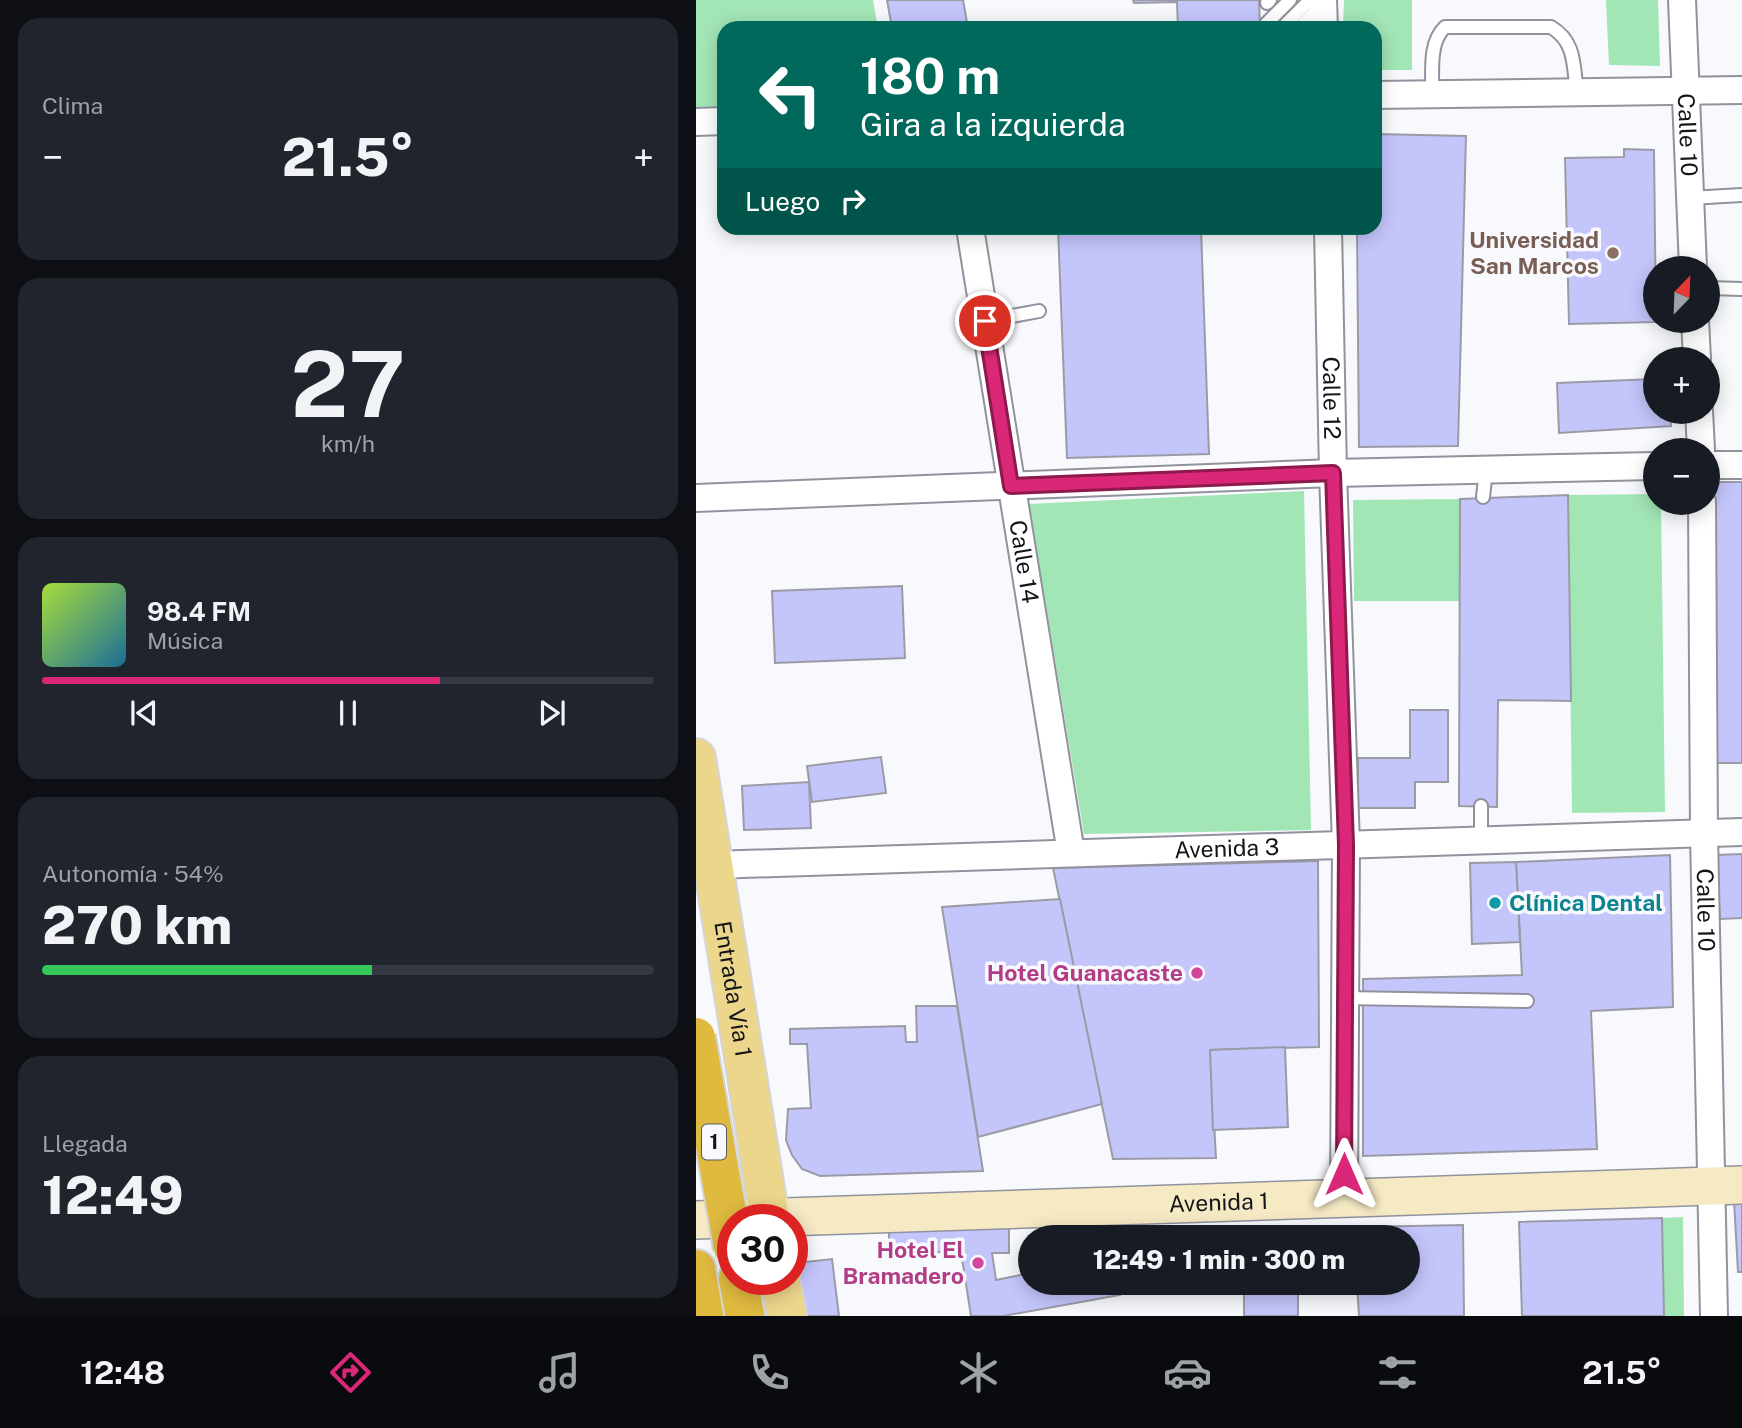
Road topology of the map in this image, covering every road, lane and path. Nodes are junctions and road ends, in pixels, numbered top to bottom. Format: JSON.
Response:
{"nodes":[{"id":1,"x":1290,"y":0,"type":"edge"},
{"id":2,"x":1682,"y":0,"type":"edge"},
{"id":3,"x":1320,"y":8,"type":"edge"},
{"id":4,"x":1269,"y":21,"type":"edge"},
{"id":5,"x":1295,"y":21,"type":"edge"},
{"id":6,"x":1306,"y":21,"type":"edge"},
{"id":7,"x":1685,"y":90,"type":"junction"},
{"id":8,"x":1741,"y":90,"type":"edge"},
{"id":9,"x":1577,"y":92,"type":"junction"},
{"id":10,"x":1432,"y":94,"type":"junction"},
{"id":11,"x":1382,"y":95,"type":"edge"},
{"id":12,"x":717,"y":121,"type":"edge"},
{"id":13,"x":696,"y":122,"type":"edge"},
{"id":14,"x":1741,"y":195,"type":"edge"},
{"id":15,"x":1690,"y":198,"type":"junction"},
{"id":16,"x":971,"y":235,"type":"edge"},
{"id":17,"x":1328,"y":235,"type":"edge"},
{"id":18,"x":1692,"y":256,"type":"edge"},
{"id":19,"x":1720,"y":288,"type":"edge"},
{"id":20,"x":1741,"y":289,"type":"edge"},
{"id":21,"x":1039,"y":311,"type":"dead end"},
{"id":22,"x":985,"y":321,"type":"junction"},
{"id":23,"x":1720,"y":465,"type":"edge"},
{"id":24,"x":1741,"y":465,"type":"edge"},
{"id":25,"x":1643,"y":467,"type":"edge"},
{"id":26,"x":1486,"y":470,"type":"junction"},
{"id":27,"x":1333,"y":473,"type":"junction"},
{"id":28,"x":1011,"y":486,"type":"junction"},
{"id":29,"x":1483,"y":497,"type":"dead end"},
{"id":30,"x":696,"y":498,"type":"edge"},
{"id":31,"x":1702,"y":515,"type":"edge"},
{"id":32,"x":696,"y":758,"type":"edge"},
{"id":33,"x":1481,"y":806,"type":"dead end"},
{"id":34,"x":1741,"y":832,"type":"edge"},
{"id":35,"x":1704,"y":834,"type":"junction"},
{"id":36,"x":1481,"y":841,"type":"junction"},
{"id":37,"x":1346,"y":845,"type":"junction"},
{"id":38,"x":1071,"y":853,"type":"junction"},
{"id":39,"x":713,"y":865,"type":"junction"},
{"id":40,"x":1344,"y":998,"type":"junction"},
{"id":41,"x":1527,"y":1000,"type":"dead end"},
{"id":42,"x":696,"y":1037,"type":"edge"},
{"id":43,"x":1727,"y":1186,"type":"edge"},
{"id":44,"x":1344,"y":1199,"type":"junction"},
{"id":45,"x":725,"y":1204,"type":"edge"},
{"id":46,"x":768,"y":1204,"type":"edge"},
{"id":47,"x":808,"y":1218,"type":"edge"},
{"id":48,"x":696,"y":1220,"type":"edge"},
{"id":49,"x":717,"y":1220,"type":"edge"},
{"id":50,"x":696,"y":1269,"type":"edge"},
{"id":51,"x":741,"y":1295,"type":"edge"},
{"id":52,"x":783,"y":1295,"type":"edge"},
{"id":53,"x":704,"y":1316,"type":"edge"},
{"id":54,"x":745,"y":1316,"type":"edge"},
{"id":55,"x":787,"y":1316,"type":"edge"},
{"id":56,"x":1714,"y":1316,"type":"edge"}],
"edges":[{"from":1,"to":4,"type":"lane"},
{"from":2,"to":7,"type":"street","name":"Calle 10"},
{"from":3,"to":5,"type":"lane"},
{"from":3,"to":6,"type":"lane"},
{"from":7,"to":8,"type":"street"},
{"from":7,"to":9,"type":"street"},
{"from":7,"to":15,"type":"street","name":"Calle 10"},
{"from":9,"to":10,"type":"street"},
{"from":9,"to":10,"type":"lane"},
{"from":10,"to":11,"type":"street"},
{"from":12,"to":13,"type":"street"},
{"from":14,"to":15,"type":"lane"},
{"from":15,"to":18,"type":"street","name":"Calle 10"},
{"from":16,"to":22,"type":"street","name":"Calle 14"},
{"from":17,"to":27,"type":"street","name":"Calle 12"},
{"from":19,"to":20,"type":"lane"},
{"from":21,"to":22,"type":"lane"},
{"from":22,"to":28,"type":"street","name":"Calle 14"},
{"from":23,"to":24,"type":"street"},
{"from":25,"to":26,"type":"street"},
{"from":26,"to":27,"type":"street"},
{"from":26,"to":29,"type":"lane"},
{"from":27,"to":28,"type":"street"},
{"from":27,"to":37,"type":"street","name":"Calle 12"},
{"from":28,"to":30,"type":"street"},
{"from":28,"to":38,"type":"street","name":"Calle 14"},
{"from":31,"to":35,"type":"street","name":"Calle 10"},
{"from":32,"to":39,"type":"main road","name":"Entrada Vía 1"},
{"from":33,"to":36,"type":"lane"},
{"from":34,"to":35,"type":"street","name":"Avenida 3"},
{"from":35,"to":36,"type":"street","name":"Avenida 3"},
{"from":35,"to":43,"type":"street","name":"Calle 10"},
{"from":36,"to":37,"type":"street","name":"Avenida 3"},
{"from":37,"to":38,"type":"street","name":"Avenida 3"},
{"from":37,"to":40,"type":"street","name":"Calle 12"},
{"from":38,"to":39,"type":"street","name":"Avenida 3"},
{"from":39,"to":46,"type":"main road","name":"Entrada Vía 1"},
{"from":40,"to":41,"type":"lane"},
{"from":40,"to":44,"type":"street","name":"Calle 12"},
{"from":42,"to":45,"type":"highway","number":"1","bridge":true},
{"from":43,"to":44,"type":"street","name":"Avenida 1"},
{"from":43,"to":56,"type":"street","name":"Calle 10"},
{"from":44,"to":47,"type":"street","name":"Avenida 1"},
{"from":48,"to":49,"type":"street","name":"Avenida 1"},
{"from":50,"to":53,"type":"highway"},
{"from":51,"to":54,"type":"highway"},
{"from":52,"to":55,"type":"main road"}]}
